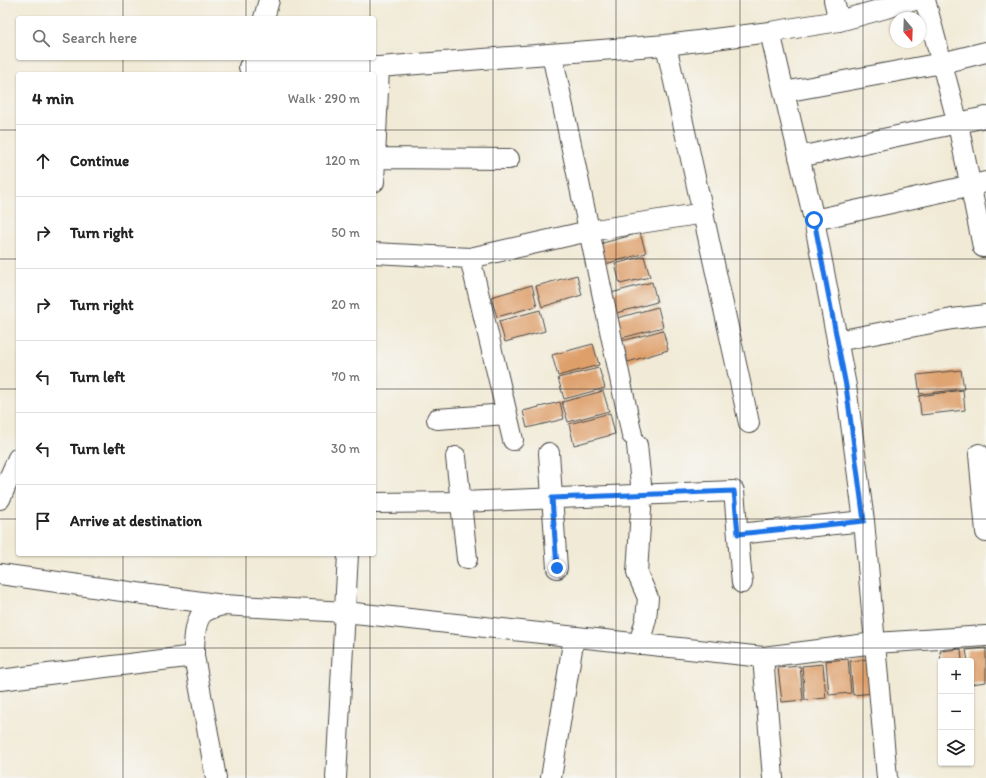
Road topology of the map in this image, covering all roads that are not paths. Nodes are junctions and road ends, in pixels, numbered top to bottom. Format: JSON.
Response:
{"nodes":[{"id":1,"x":269,"y":0,"type":"edge"},
{"id":2,"x":834,"y":0,"type":"edge"},
{"id":3,"x":915,"y":0,"type":"edge"},
{"id":4,"x":924,"y":0,"type":"edge"},
{"id":5,"x":265,"y":16,"type":"edge"},
{"id":6,"x":839,"y":21,"type":"junction"},
{"id":7,"x":770,"y":32,"type":"junction"},
{"id":8,"x":666,"y":45,"type":"junction"},
{"id":9,"x":986,"y":52,"type":"edge"},
{"id":10,"x":552,"y":54,"type":"junction"},
{"id":11,"x":942,"y":63,"type":"junction"},
{"id":12,"x":249,"y":66,"type":"edge"},
{"id":13,"x":379,"y":67,"type":"junction"},
{"id":14,"x":784,"y":92,"type":"junction"},
{"id":15,"x":986,"y":118,"type":"edge"},
{"id":16,"x":376,"y":122,"type":"edge"},
{"id":17,"x":958,"y":124,"type":"junction"},
{"id":18,"x":799,"y":157,"type":"junction"},
{"id":19,"x":376,"y":158,"type":"edge"},
{"id":20,"x":509,"y":159,"type":"dead end"},
{"id":21,"x":978,"y":184,"type":"edge"},
{"id":22,"x":704,"y":213,"type":"junction"},
{"id":23,"x":814,"y":220,"type":"junction"},
{"id":24,"x":589,"y":231,"type":"junction"},
{"id":25,"x":985,"y":251,"type":"edge"},
{"id":26,"x":376,"y":253,"type":"edge"},
{"id":27,"x":470,"y":258,"type":"junction"},
{"id":28,"x":986,"y":315,"type":"edge"},
{"id":29,"x":837,"y":341,"type":"junction"},
{"id":30,"x":506,"y":414,"type":"junction"},
{"id":31,"x":437,"y":419,"type":"dead end"},
{"id":32,"x":749,"y":423,"type":"dead end"},
{"id":33,"x":513,"y":440,"type":"dead end"},
{"id":34,"x":549,"y":453,"type":"dead end"},
{"id":35,"x":980,"y":454,"type":"dead end"},
{"id":36,"x":456,"y":457,"type":"dead end"},
{"id":37,"x":16,"y":463,"type":"edge"},
{"id":38,"x":642,"y":494,"type":"junction"},
{"id":39,"x":552,"y":498,"type":"junction"},
{"id":40,"x":0,"y":499,"type":"edge"},
{"id":41,"x":462,"y":502,"type":"junction"},
{"id":42,"x":376,"y":503,"type":"edge"},
{"id":43,"x":864,"y":521,"type":"junction"},
{"id":44,"x":986,"y":532,"type":"edge"},
{"id":45,"x":738,"y":534,"type":"junction"},
{"id":46,"x":348,"y":556,"type":"edge"},
{"id":47,"x":467,"y":559,"type":"dead end"},
{"id":48,"x":557,"y":568,"type":"dead end"},
{"id":49,"x":0,"y":574,"type":"edge"},
{"id":50,"x":742,"y":582,"type":"dead end"},
{"id":51,"x":223,"y":605,"type":"junction"},
{"id":52,"x":345,"y":612,"type":"junction"},
{"id":53,"x":986,"y":636,"type":"edge"},
{"id":54,"x":574,"y":637,"type":"junction"},
{"id":55,"x":876,"y":643,"type":"junction"},
{"id":56,"x":639,"y":644,"type":"junction"},
{"id":57,"x":194,"y":656,"type":"junction"},
{"id":58,"x":763,"y":658,"type":"junction"},
{"id":59,"x":0,"y":680,"type":"edge"},
{"id":60,"x":216,"y":778,"type":"edge"},
{"id":61,"x":336,"y":778,"type":"edge"},
{"id":62,"x":551,"y":778,"type":"edge"},
{"id":63,"x":773,"y":778,"type":"edge"},
{"id":64,"x":887,"y":778,"type":"edge"}],
"edges":[{"from":1,"to":5,"type":"street"},
{"from":2,"to":6,"type":"street"},
{"from":3,"to":6,"type":"street"},
{"from":4,"to":11,"type":"street"},
{"from":6,"to":7,"type":"street"},
{"from":7,"to":8,"type":"street"},
{"from":7,"to":14,"type":"street"},
{"from":8,"to":10,"type":"street"},
{"from":8,"to":22,"type":"street"},
{"from":9,"to":11,"type":"street"},
{"from":10,"to":13,"type":"street"},
{"from":10,"to":24,"type":"street"},
{"from":11,"to":14,"type":"street"},
{"from":11,"to":17,"type":"street"},
{"from":12,"to":13,"type":"street"},
{"from":13,"to":16,"type":"street"},
{"from":14,"to":18,"type":"street"},
{"from":15,"to":17,"type":"street"},
{"from":17,"to":18,"type":"street"},
{"from":17,"to":21,"type":"street"},
{"from":18,"to":23,"type":"street"},
{"from":19,"to":20,"type":"street"},
{"from":21,"to":23,"type":"street"},
{"from":21,"to":25,"type":"street"},
{"from":22,"to":24,"type":"street"},
{"from":22,"to":32,"type":"street"},
{"from":23,"to":29,"type":"street"},
{"from":24,"to":27,"type":"street"},
{"from":24,"to":38,"type":"street"},
{"from":26,"to":27,"type":"street"},
{"from":27,"to":30,"type":"street"},
{"from":28,"to":29,"type":"street"},
{"from":29,"to":43,"type":"street"},
{"from":30,"to":31,"type":"street"},
{"from":30,"to":33,"type":"street"},
{"from":34,"to":39,"type":"street"},
{"from":35,"to":44,"type":"street"},
{"from":36,"to":41,"type":"street"},
{"from":37,"to":40,"type":"street"},
{"from":38,"to":39,"type":"street"},
{"from":38,"to":45,"type":"street"},
{"from":38,"to":56,"type":"street"},
{"from":39,"to":41,"type":"street"},
{"from":39,"to":48,"type":"street"},
{"from":41,"to":42,"type":"street"},
{"from":41,"to":47,"type":"street"},
{"from":43,"to":45,"type":"street"},
{"from":43,"to":55,"type":"street"},
{"from":45,"to":50,"type":"street"},
{"from":46,"to":52,"type":"street"},
{"from":49,"to":51,"type":"street"},
{"from":51,"to":52,"type":"street"},
{"from":51,"to":57,"type":"street"},
{"from":52,"to":54,"type":"street"},
{"from":52,"to":61,"type":"street"},
{"from":53,"to":55,"type":"street"},
{"from":54,"to":56,"type":"street"},
{"from":54,"to":62,"type":"street"},
{"from":55,"to":58,"type":"street"},
{"from":55,"to":64,"type":"street"},
{"from":56,"to":58,"type":"street"},
{"from":57,"to":59,"type":"street"},
{"from":57,"to":60,"type":"street"},
{"from":58,"to":63,"type":"street"}]}
